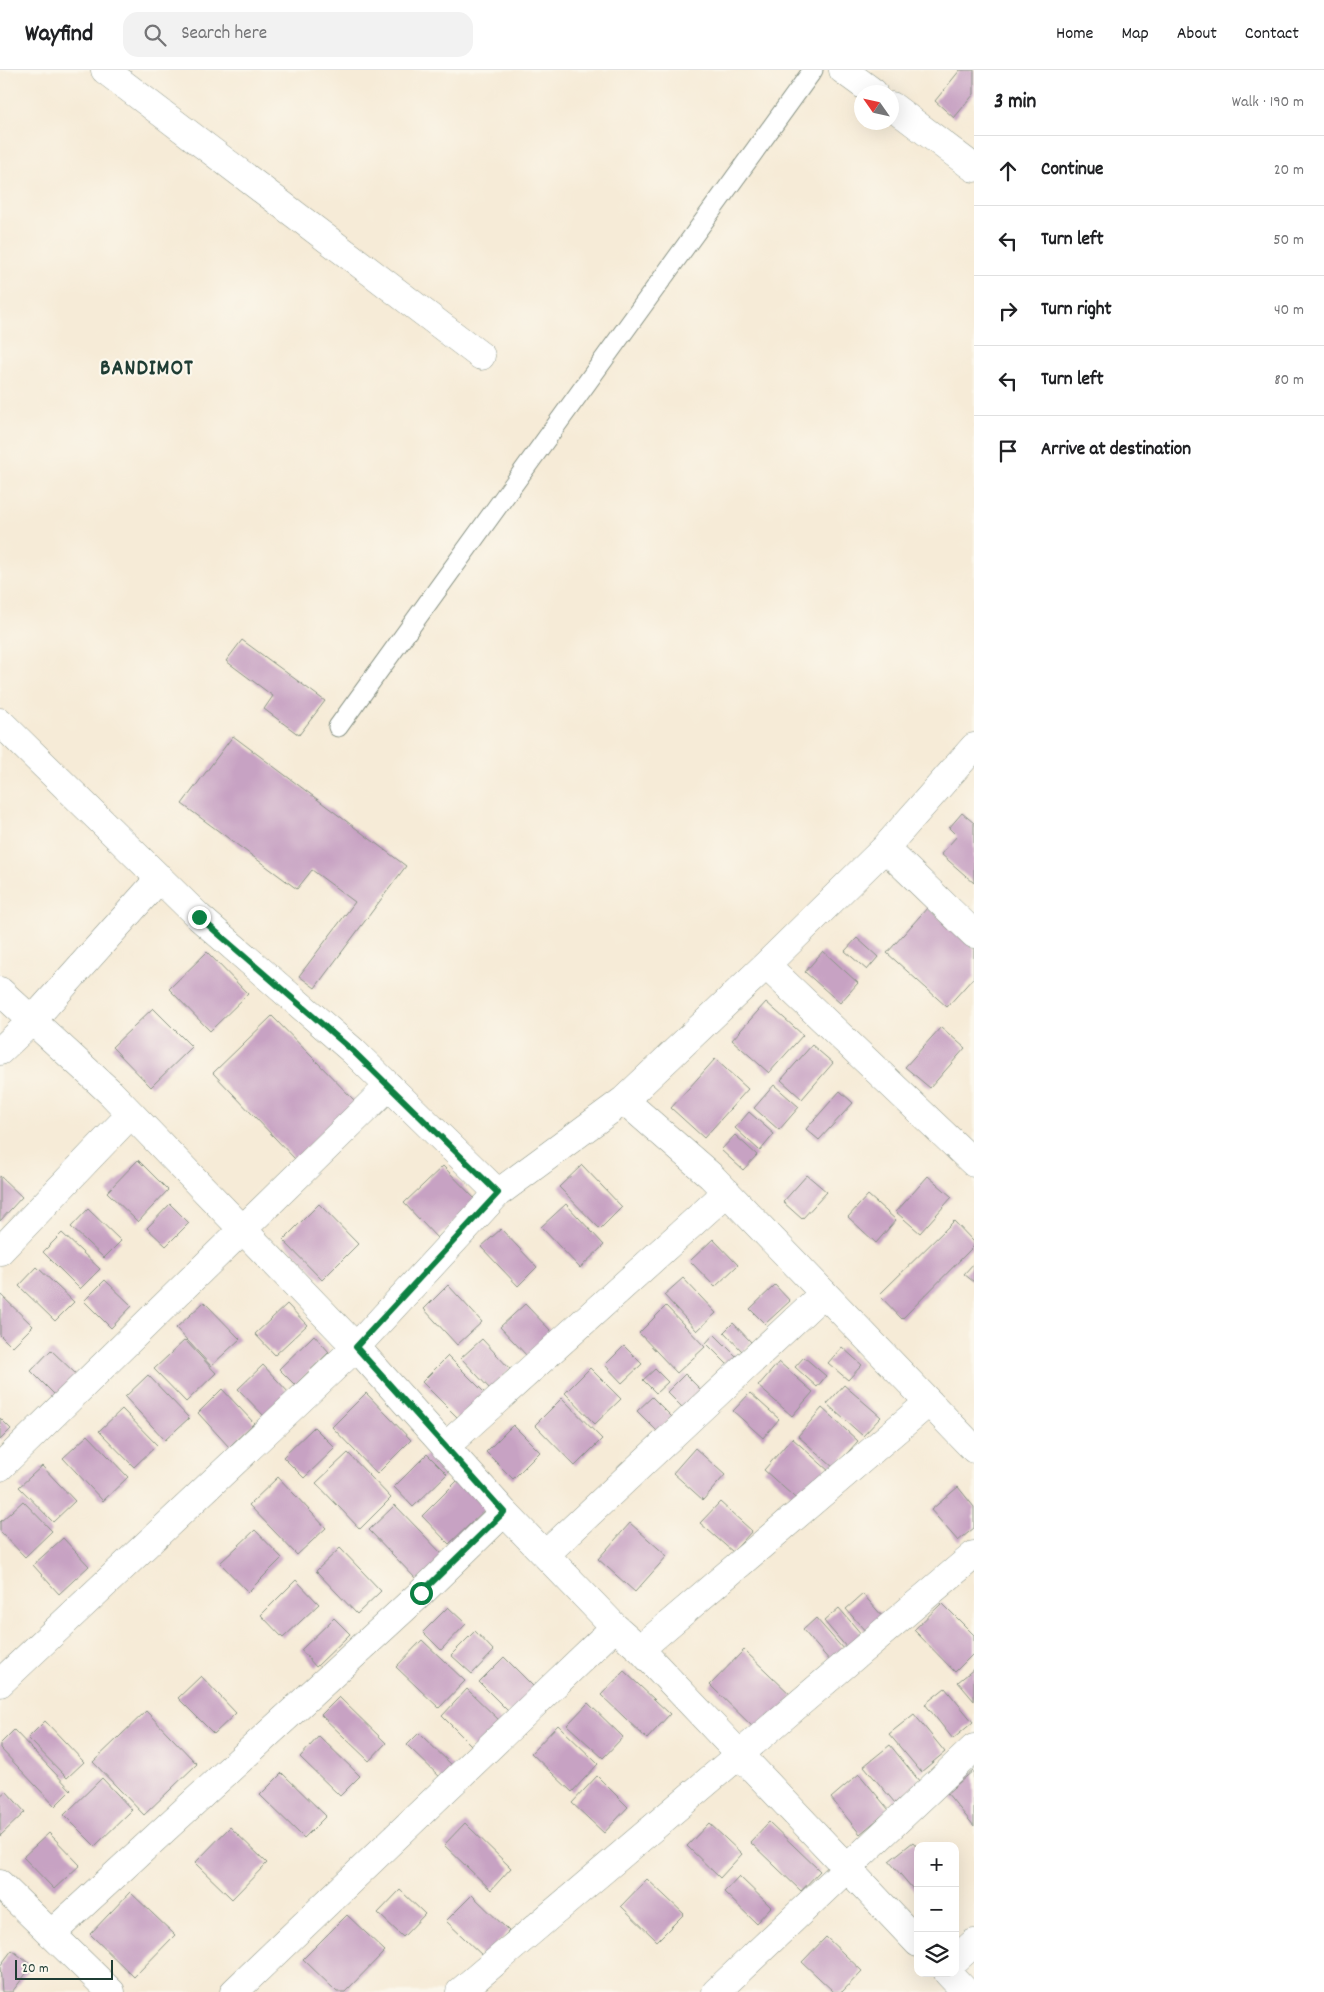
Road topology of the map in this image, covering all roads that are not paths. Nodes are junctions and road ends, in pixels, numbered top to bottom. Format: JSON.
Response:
{"nodes":[{"id":1,"x":105,"y":70,"type":"edge"},
{"id":2,"x":813,"y":70,"type":"edge"},
{"id":3,"x":843,"y":70,"type":"edge"},
{"id":4,"x":863,"y":85,"type":"edge"},
{"id":5,"x":899,"y":111,"type":"edge"},
{"id":6,"x":974,"y":168,"type":"edge"},
{"id":7,"x":481,"y":356,"type":"dead end"},
{"id":8,"x":0,"y":722,"type":"edge"},
{"id":9,"x":338,"y":727,"type":"dead end"},
{"id":10,"x":974,"y":747,"type":"edge"},
{"id":11,"x":885,"y":848,"type":"junction"},
{"id":12,"x":160,"y":878,"type":"junction"},
{"id":13,"x":974,"y":934,"type":"edge"},
{"id":14,"x":766,"y":965,"type":"junction"},
{"id":15,"x":0,"y":991,"type":"edge"},
{"id":16,"x":32,"y":1021,"type":"junction"},
{"id":17,"x":0,"y":1051,"type":"edge"},
{"id":18,"x":389,"y":1086,"type":"junction"},
{"id":19,"x":624,"y":1100,"type":"junction"},
{"id":20,"x":131,"y":1114,"type":"junction"},
{"id":21,"x":974,"y":1163,"type":"edge"},
{"id":22,"x":727,"y":1192,"type":"junction"},
{"id":23,"x":498,"y":1193,"type":"junction"},
{"id":24,"x":241,"y":1230,"type":"junction"},
{"id":25,"x":0,"y":1250,"type":"edge"},
{"id":26,"x":824,"y":1293,"type":"junction"},
{"id":27,"x":356,"y":1347,"type":"junction"},
{"id":28,"x":929,"y":1402,"type":"junction"},
{"id":29,"x":445,"y":1447,"type":"junction"},
{"id":30,"x":974,"y":1448,"type":"edge"},
{"id":31,"x":0,"y":1467,"type":"edge"},
{"id":32,"x":504,"y":1512,"type":"junction"},
{"id":33,"x":546,"y":1554,"type":"junction"},
{"id":34,"x":974,"y":1554,"type":"edge"},
{"id":35,"x":615,"y":1627,"type":"junction"},
{"id":36,"x":640,"y":1649,"type":"junction"},
{"id":37,"x":0,"y":1683,"type":"edge"},
{"id":38,"x":974,"y":1748,"type":"edge"},
{"id":39,"x":738,"y":1754,"type":"junction"},
{"id":40,"x":846,"y":1868,"type":"junction"},
{"id":41,"x":0,"y":1884,"type":"edge"},
{"id":42,"x":51,"y":1934,"type":"junction"},
{"id":43,"x":914,"y":1939,"type":"edge"},
{"id":44,"x":974,"y":1943,"type":"edge"},
{"id":45,"x":954,"y":1980,"type":"edge"},
{"id":46,"x":111,"y":1992,"type":"edge"},
{"id":47,"x":234,"y":1992,"type":"edge"},
{"id":48,"x":460,"y":1992,"type":"edge"},
{"id":49,"x":716,"y":1992,"type":"edge"}],
"edges":[{"from":1,"to":7,"type":"street"},
{"from":2,"to":9,"type":"lane"},
{"from":3,"to":4,"type":"street"},
{"from":5,"to":6,"type":"street"},
{"from":8,"to":12,"type":"street"},
{"from":10,"to":11,"type":"street"},
{"from":11,"to":13,"type":"street"},
{"from":11,"to":14,"type":"street"},
{"from":12,"to":16,"type":"street"},
{"from":12,"to":18,"type":"street"},
{"from":14,"to":19,"type":"street"},
{"from":14,"to":21,"type":"street"},
{"from":15,"to":16,"type":"street"},
{"from":16,"to":17,"type":"street"},
{"from":16,"to":20,"type":"street"},
{"from":18,"to":23,"type":"street"},
{"from":18,"to":24,"type":"street"},
{"from":19,"to":22,"type":"street"},
{"from":19,"to":23,"type":"street"},
{"from":20,"to":24,"type":"street"},
{"from":20,"to":25,"type":"street"},
{"from":22,"to":26,"type":"street"},
{"from":22,"to":29,"type":"street"},
{"from":23,"to":27,"type":"street"},
{"from":24,"to":27,"type":"street"},
{"from":24,"to":31,"type":"street"},
{"from":26,"to":28,"type":"street"},
{"from":26,"to":33,"type":"street"},
{"from":27,"to":29,"type":"street"},
{"from":27,"to":37,"type":"street"},
{"from":28,"to":30,"type":"street"},
{"from":28,"to":36,"type":"street"},
{"from":29,"to":32,"type":"street"},
{"from":32,"to":33,"type":"street"},
{"from":32,"to":42,"type":"street"},
{"from":33,"to":35,"type":"street"},
{"from":34,"to":39,"type":"street"},
{"from":35,"to":36,"type":"street"},
{"from":35,"to":47,"type":"street"},
{"from":36,"to":39,"type":"street"},
{"from":38,"to":40,"type":"street"},
{"from":39,"to":40,"type":"street"},
{"from":39,"to":48,"type":"street"},
{"from":40,"to":43,"type":"street"},
{"from":40,"to":49,"type":"street"},
{"from":41,"to":42,"type":"street"},
{"from":42,"to":46,"type":"street"},
{"from":44,"to":45,"type":"street"}]}
